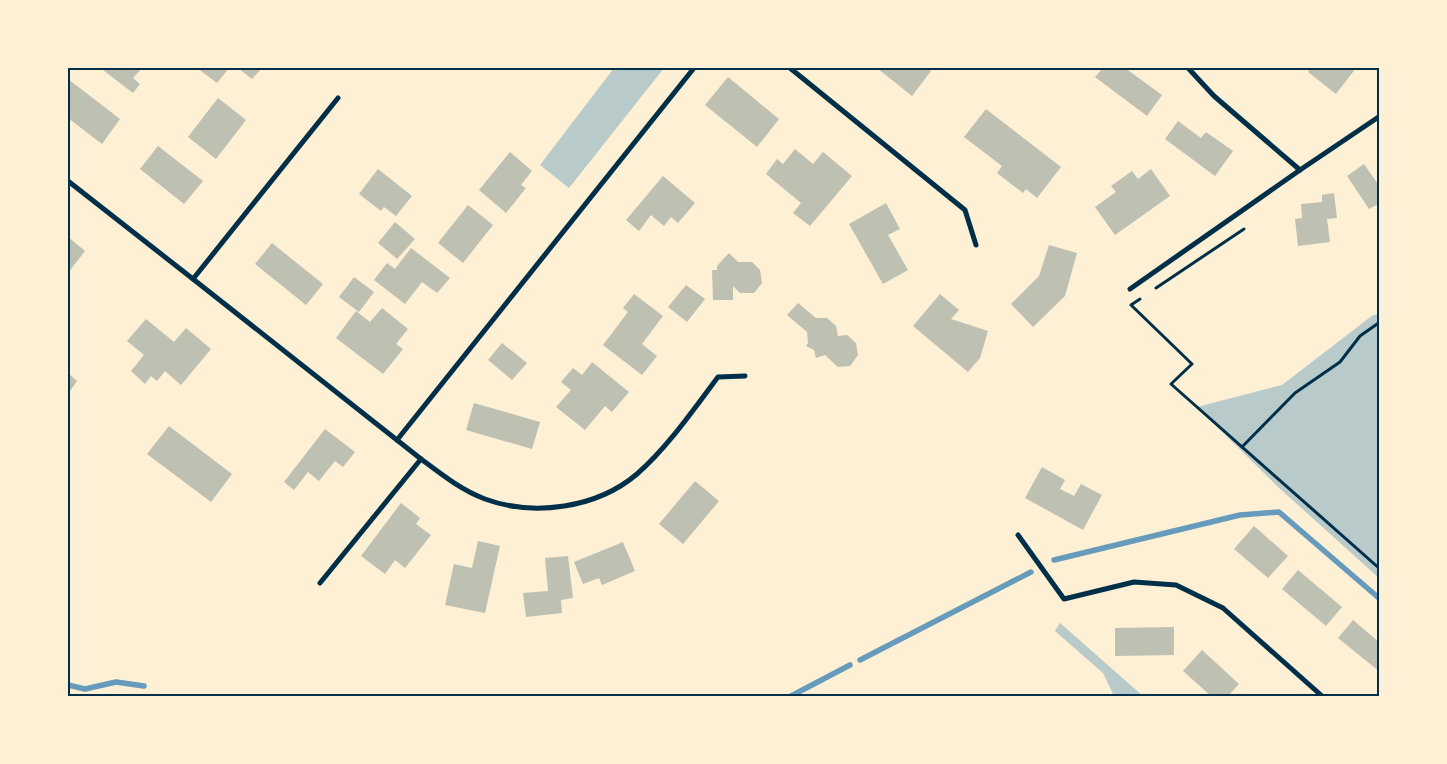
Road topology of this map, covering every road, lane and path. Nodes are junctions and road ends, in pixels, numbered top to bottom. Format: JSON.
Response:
{"nodes":[{"id":1,"x":694,"y":68,"type":"edge"},
{"id":2,"x":790,"y":68,"type":"edge"},
{"id":3,"x":1188,"y":68,"type":"edge"},
{"id":4,"x":338,"y":98,"type":"dead end"},
{"id":5,"x":1380,"y":116,"type":"edge"},
{"id":6,"x":1300,"y":170,"type":"junction"},
{"id":7,"x":68,"y":181,"type":"edge"},
{"id":8,"x":1244,"y":229,"type":"dead end"},
{"id":9,"x":976,"y":246,"type":"dead end"},
{"id":10,"x":193,"y":278,"type":"junction"},
{"id":11,"x":1130,"y":289,"type":"dead end"},
{"id":12,"x":1152,"y":291,"type":"dead end"},
{"id":13,"x":1145,"y":296,"type":"dead end"},
{"id":14,"x":1380,"y":322,"type":"edge"},
{"id":15,"x":745,"y":376,"type":"dead end"},
{"id":16,"x":397,"y":440,"type":"junction"},
{"id":17,"x":1242,"y":447,"type":"junction"},
{"id":18,"x":420,"y":459,"type":"junction"},
{"id":19,"x":1018,"y":535,"type":"dead end"},
{"id":20,"x":1380,"y":569,"type":"edge"},
{"id":21,"x":320,"y":583,"type":"dead end"},
{"id":22,"x":1322,"y":696,"type":"edge"}],
"edges":[{"from":1,"to":16,"type":"street"},
{"from":2,"to":9,"type":"street"},
{"from":3,"to":6,"type":"street"},
{"from":4,"to":10,"type":"street"},
{"from":5,"to":6,"type":"street"},
{"from":6,"to":11,"type":"street"},
{"from":7,"to":10,"type":"street"},
{"from":8,"to":12,"type":"path"},
{"from":10,"to":16,"type":"street"},
{"from":13,"to":17,"type":"path"},
{"from":14,"to":17,"type":"path"},
{"from":15,"to":18,"type":"street"},
{"from":16,"to":18,"type":"street"},
{"from":17,"to":20,"type":"path"},
{"from":18,"to":21,"type":"street"},
{"from":19,"to":22,"type":"street"}]}
